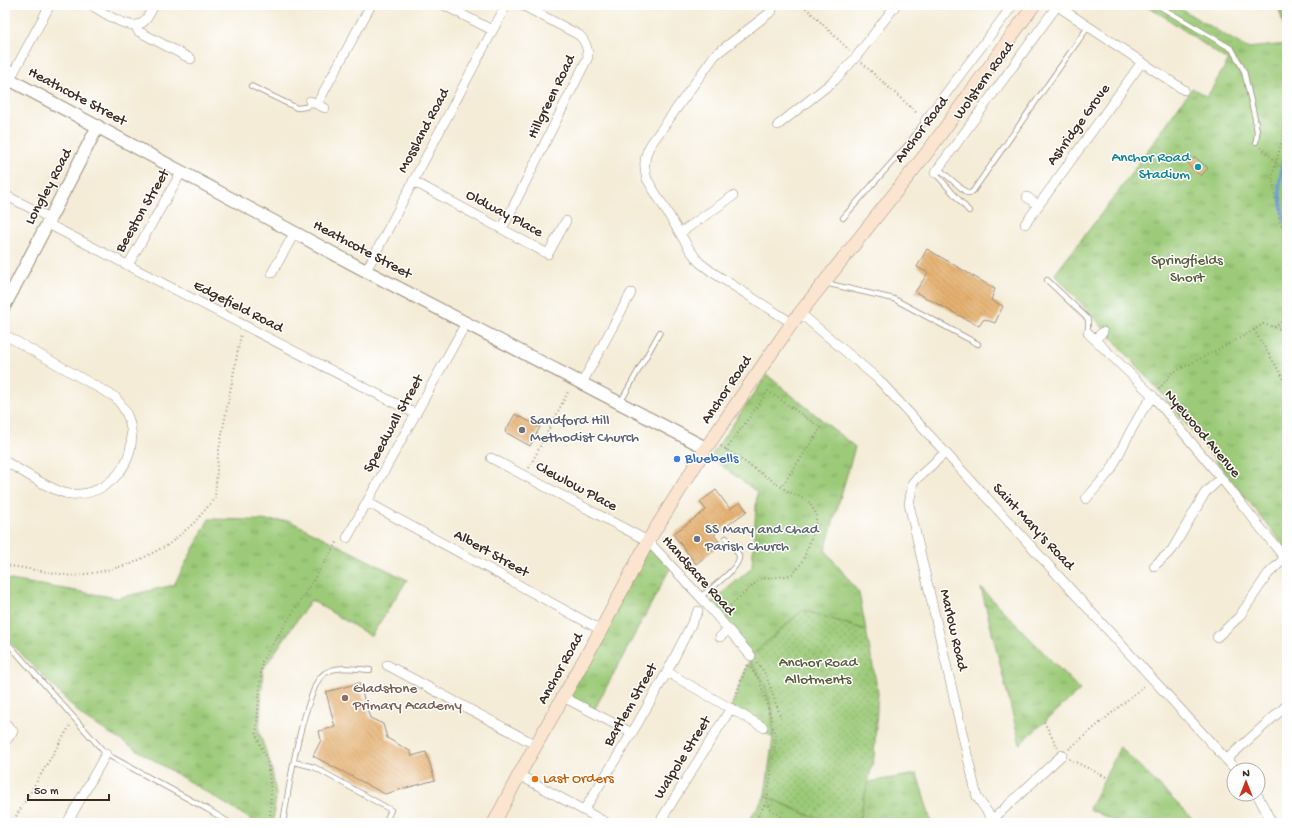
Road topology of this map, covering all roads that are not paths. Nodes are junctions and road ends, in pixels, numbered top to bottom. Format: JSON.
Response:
{"nodes":[{"id":1,"x":50,"y":5,"type":"edge"},
{"id":2,"x":91,"y":5,"type":"edge"},
{"id":3,"x":154,"y":5,"type":"edge"},
{"id":4,"x":371,"y":5,"type":"edge"},
{"id":5,"x":444,"y":5,"type":"edge"},
{"id":6,"x":506,"y":5,"type":"edge"},
{"id":7,"x":522,"y":5,"type":"edge"},
{"id":8,"x":896,"y":5,"type":"edge"},
{"id":9,"x":1013,"y":5,"type":"edge"},
{"id":10,"x":1034,"y":5,"type":"edge"},
{"id":11,"x":1056,"y":5,"type":"edge"},
{"id":12,"x":1157,"y":5,"type":"edge"},
{"id":13,"x":772,"y":11,"type":"dead end"},
{"id":14,"x":135,"y":25,"type":"junction"},
{"id":15,"x":1088,"y":27,"type":"junction"},
{"id":16,"x":492,"y":30,"type":"junction"},
{"id":17,"x":191,"y":59,"type":"dead end"},
{"id":18,"x":1142,"y":62,"type":"junction"},
{"id":19,"x":8,"y":78,"type":"edge"},
{"id":20,"x":251,"y":86,"type":"dead end"},
{"id":21,"x":1184,"y":90,"type":"dead end"},
{"id":22,"x":316,"y":103,"type":"joint"},
{"id":23,"x":925,"y":121,"type":"joint"},
{"id":24,"x":778,"y":125,"type":"dead end"},
{"id":25,"x":98,"y":126,"type":"junction"},
{"id":26,"x":1256,"y":142,"type":"road end"},
{"id":27,"x":937,"y":170,"type":"junction"},
{"id":28,"x":182,"y":171,"type":"junction"},
{"id":29,"x":413,"y":181,"type":"junction"},
{"id":30,"x":5,"y":195,"type":"edge"},
{"id":31,"x":733,"y":196,"type":"dead end"},
{"id":32,"x":1027,"y":197,"type":"dead end"},
{"id":33,"x":1038,"y":205,"type":"junction"},
{"id":34,"x":969,"y":211,"type":"dead end"},
{"id":35,"x":843,"y":218,"type":"dead end"},
{"id":36,"x":49,"y":221,"type":"junction"},
{"id":37,"x":566,"y":221,"type":"dead end"},
{"id":38,"x":1025,"y":224,"type":"dead end"},
{"id":39,"x":502,"y":229,"type":"junction"},
{"id":40,"x":295,"y":232,"type":"junction"},
{"id":41,"x":680,"y":233,"type":"junction"},
{"id":42,"x":128,"y":265,"type":"junction"},
{"id":43,"x":366,"y":271,"type":"junction"},
{"id":44,"x":272,"y":273,"type":"dead end"},
{"id":45,"x":1047,"y":280,"type":"dead end"},
{"id":46,"x":824,"y":283,"type":"junction"},
{"id":47,"x":631,"y":293,"type":"dead end"},
{"id":48,"x":6,"y":302,"type":"edge"},
{"id":49,"x":796,"y":318,"type":"junction"},
{"id":50,"x":466,"y":323,"type":"junction"},
{"id":51,"x":660,"y":332,"type":"dead end"},
{"id":52,"x":1103,"y":332,"type":"dead end"},
{"id":53,"x":5,"y":335,"type":"edge"},
{"id":54,"x":1092,"y":336,"type":"junction"},
{"id":55,"x":978,"y":344,"type":"dead end"},
{"id":56,"x":578,"y":381,"type":"junction"},
{"id":57,"x":1153,"y":396,"type":"junction"},
{"id":58,"x":620,"y":403,"type":"junction"},
{"id":59,"x":416,"y":414,"type":"junction"},
{"id":60,"x":709,"y":444,"type":"junction"},
{"id":61,"x":945,"y":453,"type":"junction"},
{"id":62,"x":491,"y":458,"type":"dead end"},
{"id":63,"x":5,"y":461,"type":"edge"},
{"id":64,"x":1221,"y":478,"type":"junction"},
{"id":65,"x":1086,"y":499,"type":"dead end"},
{"id":66,"x":367,"y":502,"type":"junction"},
{"id":67,"x":347,"y":538,"type":"road end"},
{"id":68,"x":726,"y":538,"type":"dead end"},
{"id":69,"x":648,"y":541,"type":"junction"},
{"id":70,"x":1286,"y":559,"type":"edge"},
{"id":71,"x":1154,"y":566,"type":"dead end"},
{"id":72,"x":700,"y":597,"type":"junction"},
{"id":73,"x":698,"y":611,"type":"dead end"},
{"id":74,"x":601,"y":630,"type":"junction"},
{"id":75,"x":728,"y":630,"type":"junction"},
{"id":76,"x":720,"y":637,"type":"dead end"},
{"id":77,"x":1217,"y":637,"type":"dead end"},
{"id":78,"x":5,"y":640,"type":"edge"},
{"id":79,"x":749,"y":660,"type":"road end"},
{"id":80,"x":387,"y":665,"type":"dead end"},
{"id":81,"x":370,"y":670,"type":"dead end"},
{"id":82,"x":667,"y":672,"type":"junction"},
{"id":83,"x":564,"y":695,"type":"junction"},
{"id":84,"x":1287,"y":705,"type":"edge"},
{"id":85,"x":731,"y":708,"type":"junction"},
{"id":86,"x":5,"y":723,"type":"edge"},
{"id":87,"x":763,"y":727,"type":"dead end"},
{"id":88,"x":632,"y":733,"type":"junction"},
{"id":89,"x":5,"y":742,"type":"edge"},
{"id":90,"x":536,"y":745,"type":"junction"},
{"id":91,"x":106,"y":754,"type":"junction"},
{"id":92,"x":1062,"y":754,"type":"road end"},
{"id":93,"x":1227,"y":759,"type":"junction"},
{"id":94,"x":294,"y":762,"type":"junction"},
{"id":95,"x":1229,"y":762,"type":"edge"},
{"id":96,"x":520,"y":775,"type":"junction"},
{"id":97,"x":1261,"y":802,"type":"edge"},
{"id":98,"x":584,"y":810,"type":"junction"},
{"id":99,"x":993,"y":821,"type":"edge"},
{"id":100,"x":67,"y":823,"type":"edge"},
{"id":101,"x":230,"y":823,"type":"edge"},
{"id":102,"x":283,"y":823,"type":"edge"},
{"id":103,"x":385,"y":823,"type":"edge"},
{"id":104,"x":494,"y":823,"type":"edge"},
{"id":105,"x":607,"y":823,"type":"edge"},
{"id":106,"x":659,"y":823,"type":"edge"},
{"id":107,"x":1272,"y":823,"type":"edge"}],
"edges":[{"from":1,"to":19,"type":"street"},
{"from":2,"to":14,"type":"street"},
{"from":3,"to":14,"type":"street"},
{"from":4,"to":22,"type":"street"},
{"from":5,"to":16,"type":"street"},
{"from":6,"to":16,"type":"street","name":"Mossland Road"},
{"from":7,"to":39,"type":"street","name":"Hillgreen Road"},
{"from":8,"to":24,"type":"street"},
{"from":9,"to":23,"type":"street"},
{"from":10,"to":46,"type":"main road","name":"Anchor Road"},
{"from":11,"to":15,"type":"street"},
{"from":11,"to":27,"type":"street","name":"Wolstern Road"},
{"from":12,"to":26,"type":"lane"},
{"from":13,"to":41,"type":"street","name":"Saint Mary's Road"},
{"from":14,"to":17,"type":"street"},
{"from":15,"to":18,"type":"street"},
{"from":15,"to":27,"type":"lane"},
{"from":16,"to":29,"type":"street","name":"Mossland Road"},
{"from":18,"to":21,"type":"street"},
{"from":18,"to":33,"type":"street","name":"Ashridge Grove"},
{"from":19,"to":25,"type":"street","name":"Heathcote Street"},
{"from":20,"to":22,"type":"lane"},
{"from":23,"to":35,"type":"lane"},
{"from":25,"to":28,"type":"street","name":"Heathcote Street"},
{"from":25,"to":36,"type":"street","name":"Longley Road"},
{"from":27,"to":34,"type":"lane"},
{"from":28,"to":40,"type":"street","name":"Heathcote Street"},
{"from":28,"to":42,"type":"street","name":"Beeston Street"},
{"from":29,"to":39,"type":"street","name":"Oldway Place"},
{"from":29,"to":43,"type":"street","name":"Mossland Road"},
{"from":30,"to":36,"type":"street","name":"Edgefield Road"},
{"from":31,"to":41,"type":"street"},
{"from":32,"to":33,"type":"street"},
{"from":33,"to":38,"type":"street","name":"Ashridge Grove"},
{"from":36,"to":42,"type":"street","name":"Edgefield Road"},
{"from":36,"to":48,"type":"street","name":"Longley Road"},
{"from":37,"to":39,"type":"street","name":"Oldway Place"},
{"from":40,"to":43,"type":"street","name":"Heathcote Street"},
{"from":40,"to":44,"type":"street"},
{"from":41,"to":49,"type":"street","name":"Saint Mary's Road"},
{"from":42,"to":59,"type":"street","name":"Edgefield Road"},
{"from":43,"to":50,"type":"street","name":"Heathcote Street"},
{"from":45,"to":54,"type":"lane"},
{"from":46,"to":49,"type":"main road","name":"Anchor Road"},
{"from":46,"to":55,"type":"lane"},
{"from":47,"to":56,"type":"street"},
{"from":49,"to":60,"type":"main road","name":"Anchor Road"},
{"from":49,"to":61,"type":"street","name":"Saint Mary's Road"},
{"from":50,"to":56,"type":"street","name":"Heathcote Street"},
{"from":50,"to":59,"type":"street","name":"Speedwall Street"},
{"from":51,"to":58,"type":"lane"},
{"from":52,"to":54,"type":"street"},
{"from":53,"to":63,"type":"street"},
{"from":54,"to":57,"type":"street","name":"Nyewood Avenue"},
{"from":56,"to":58,"type":"street","name":"Heathcote Street"},
{"from":57,"to":64,"type":"street","name":"Nyewood Avenue"},
{"from":57,"to":65,"type":"street"},
{"from":58,"to":60,"type":"street","name":"Heathcote Street"},
{"from":59,"to":66,"type":"street","name":"Speedwall Street"},
{"from":60,"to":69,"type":"main road","name":"Anchor Road"},
{"from":61,"to":93,"type":"street","name":"Saint Mary's Road"},
{"from":61,"to":99,"type":"street","name":"Marlow Road"},
{"from":62,"to":69,"type":"street","name":"Clewlow Place"},
{"from":64,"to":70,"type":"street","name":"Nyewood Avenue"},
{"from":64,"to":71,"type":"street"},
{"from":66,"to":67,"type":"street","name":"Speedwall Street"},
{"from":66,"to":74,"type":"street","name":"Albert Street"},
{"from":68,"to":72,"type":"lane"},
{"from":69,"to":72,"type":"street","name":"Handsacre Road"},
{"from":69,"to":74,"type":"main road","name":"Anchor Road"},
{"from":70,"to":77,"type":"street"},
{"from":72,"to":75,"type":"street","name":"Handsacre Road"},
{"from":73,"to":82,"type":"street","name":"Bartlem Street"},
{"from":74,"to":83,"type":"main road","name":"Anchor Road"},
{"from":75,"to":76,"type":"street","name":"Handsacre Road"},
{"from":75,"to":79,"type":"street","name":"Handsacre Road"},
{"from":78,"to":91,"type":"lane"},
{"from":80,"to":90,"type":"street"},
{"from":81,"to":94,"type":"lane"},
{"from":82,"to":85,"type":"street"},
{"from":82,"to":88,"type":"street","name":"Bartlem Street"},
{"from":83,"to":88,"type":"street"},
{"from":83,"to":90,"type":"main road","name":"Anchor Road"},
{"from":84,"to":93,"type":"street"},
{"from":85,"to":87,"type":"street"},
{"from":85,"to":106,"type":"street","name":"Walpole Street"},
{"from":86,"to":89,"type":"street"},
{"from":88,"to":98,"type":"street","name":"Bartlem Street"},
{"from":90,"to":96,"type":"main road","name":"Anchor Road"},
{"from":91,"to":100,"type":"street"},
{"from":91,"to":101,"type":"lane"},
{"from":92,"to":99,"type":"street"},
{"from":93,"to":95,"type":"street","name":"Saint Mary's Road"},
{"from":94,"to":102,"type":"lane"},
{"from":94,"to":103,"type":"lane"},
{"from":96,"to":98,"type":"street"},
{"from":96,"to":104,"type":"main road","name":"Anchor Road"},
{"from":97,"to":107,"type":"street"},
{"from":98,"to":105,"type":"street"}]}
